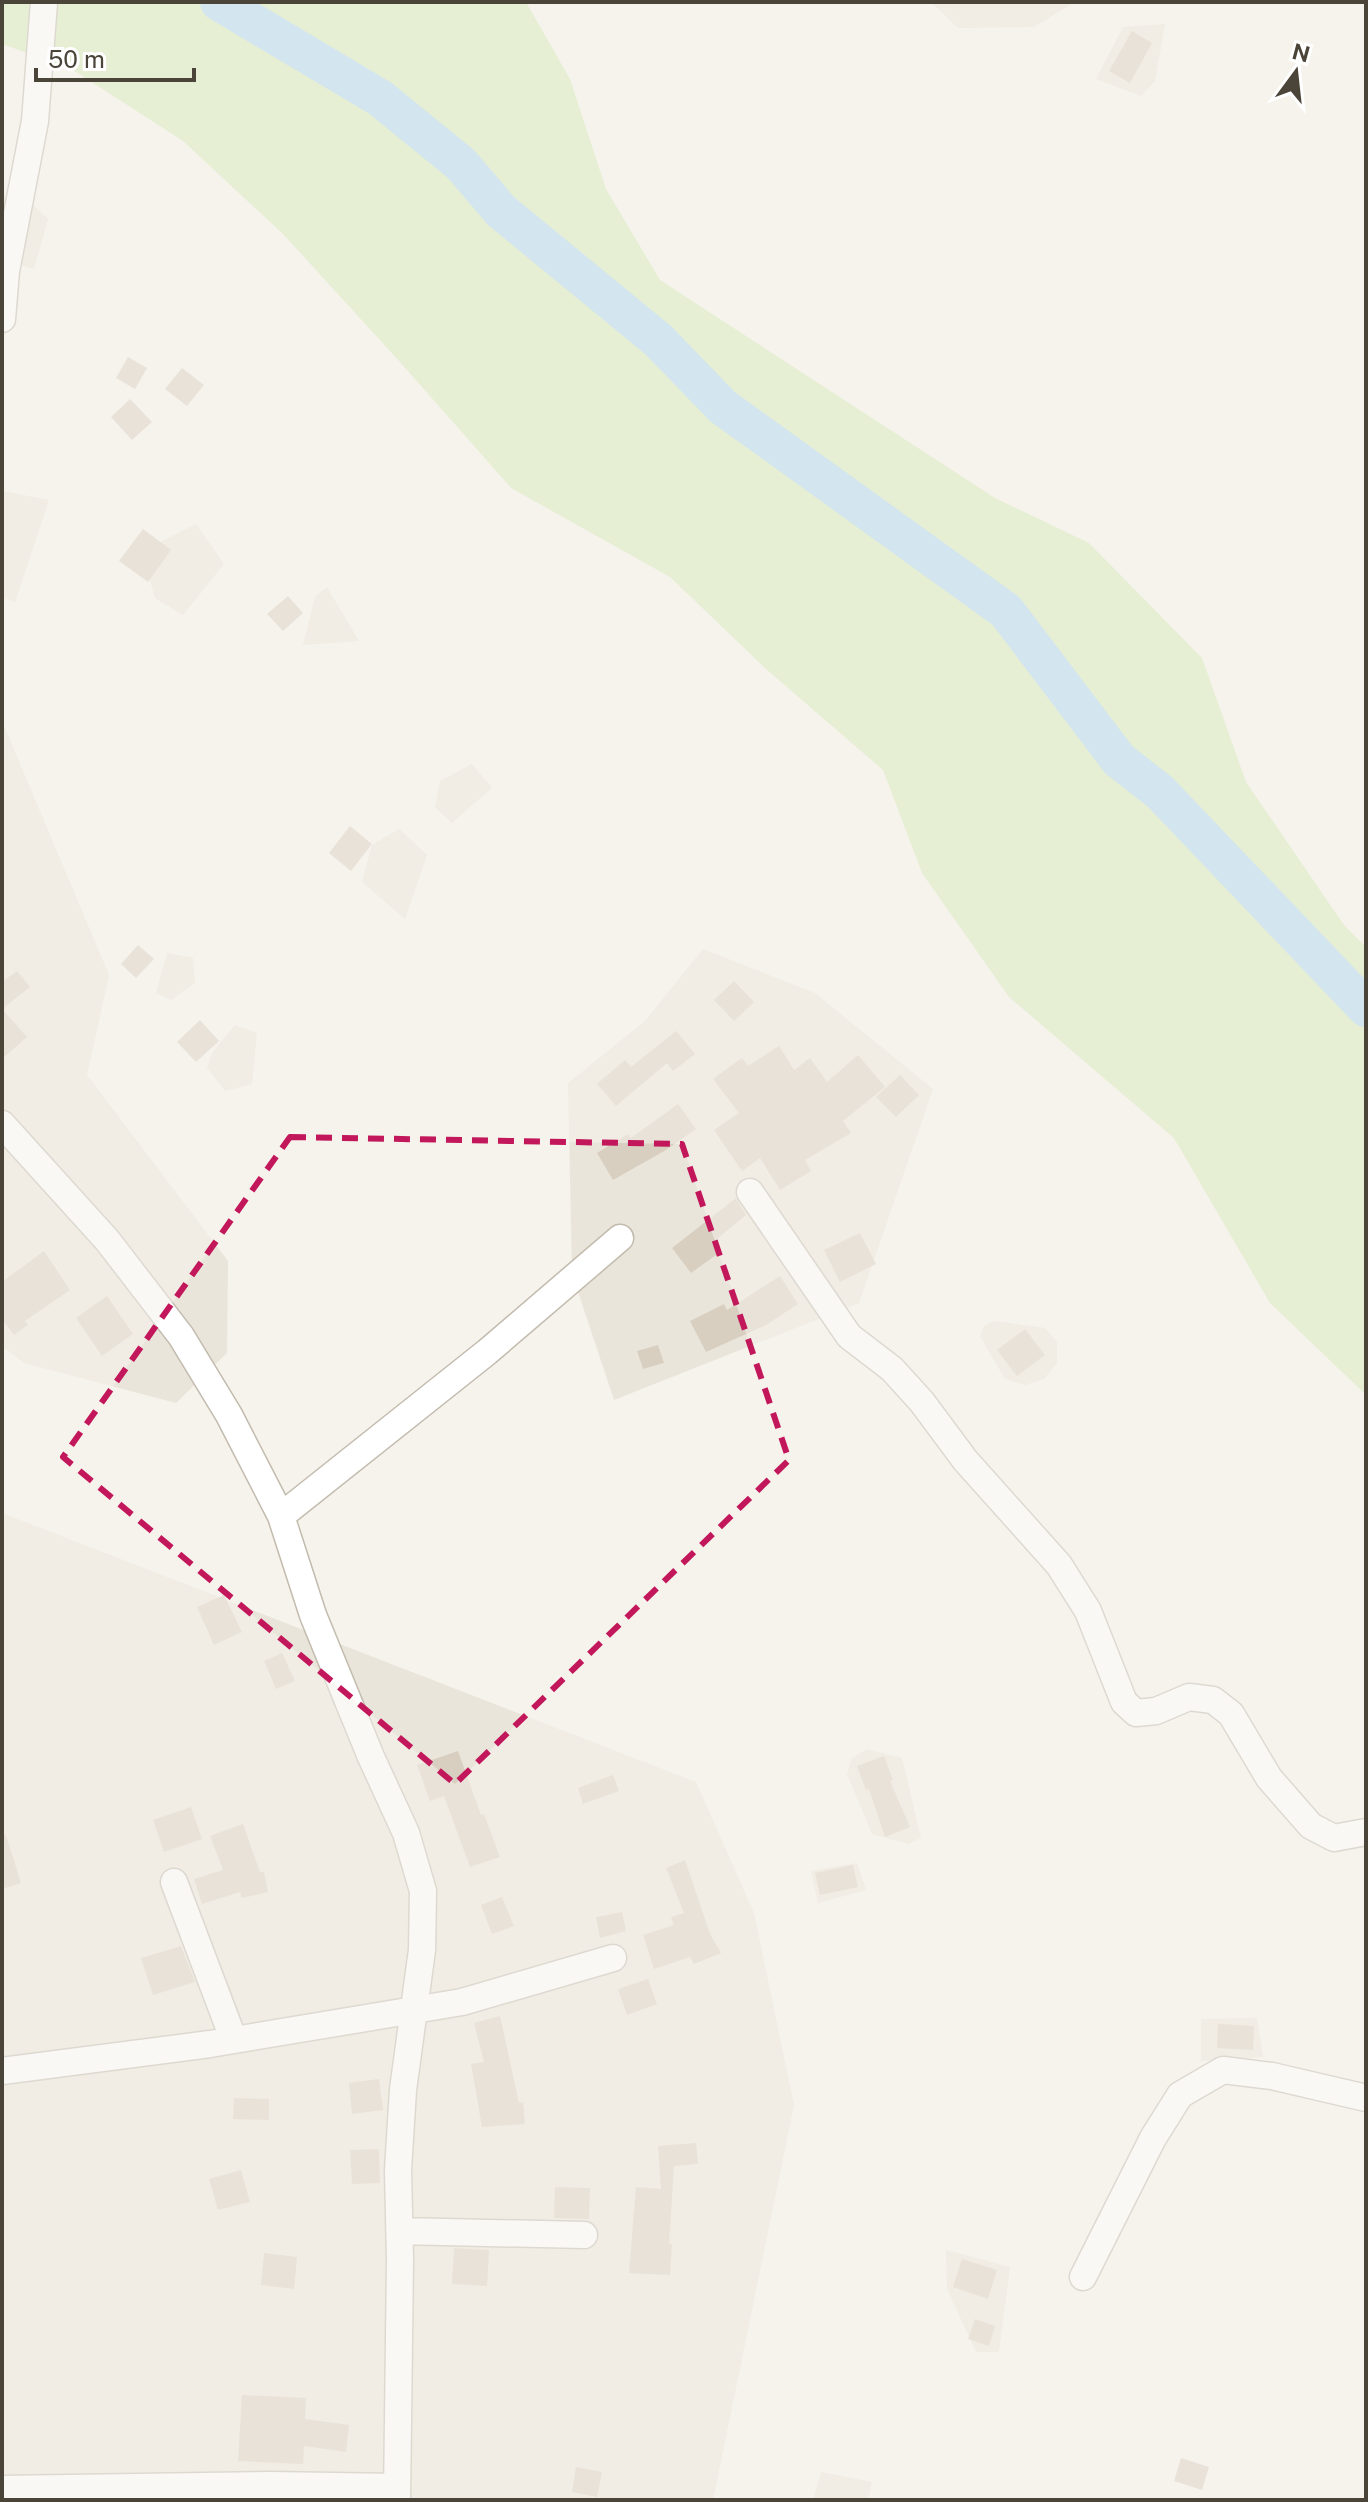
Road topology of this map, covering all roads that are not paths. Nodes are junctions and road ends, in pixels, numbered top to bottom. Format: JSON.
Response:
{"nodes":[{"id":1,"x":44,"y":2,"type":"edge"},
{"id":2,"x":2,"y":319,"type":"edge"},
{"id":3,"x":2,"y":1124,"type":"edge"},
{"id":4,"x":750,"y":1192,"type":"dead end"},
{"id":5,"x":620,"y":1238,"type":"dead end"},
{"id":6,"x":281,"y":1516,"type":"junction"},
{"id":7,"x":1366,"y":1832,"type":"edge"},
{"id":8,"x":174,"y":1882,"type":"dead end"},
{"id":9,"x":613,"y":1958,"type":"dead end"},
{"id":10,"x":414,"y":2009,"type":"junction"},
{"id":11,"x":233,"y":2038,"type":"junction"},
{"id":12,"x":2,"y":2071,"type":"edge"},
{"id":13,"x":1366,"y":2098,"type":"edge"},
{"id":14,"x":400,"y":2231,"type":"junction"},
{"id":15,"x":584,"y":2235,"type":"dead end"},
{"id":16,"x":1083,"y":2277,"type":"dead end"},
{"id":17,"x":2,"y":2489,"type":"edge"},
{"id":18,"x":397,"y":2493,"type":"edge"}],
"edges":[{"from":1,"to":2,"type":"street"},
{"from":3,"to":6,"type":"street"},
{"from":4,"to":7,"type":"street"},
{"from":5,"to":6,"type":"street"},
{"from":6,"to":10,"type":"street"},
{"from":8,"to":11,"type":"street"},
{"from":9,"to":10,"type":"street"},
{"from":10,"to":11,"type":"street"},
{"from":10,"to":14,"type":"street"},
{"from":11,"to":12,"type":"street"},
{"from":13,"to":16,"type":"street"},
{"from":14,"to":15,"type":"street"},
{"from":14,"to":18,"type":"street"},
{"from":17,"to":18,"type":"street"}]}
